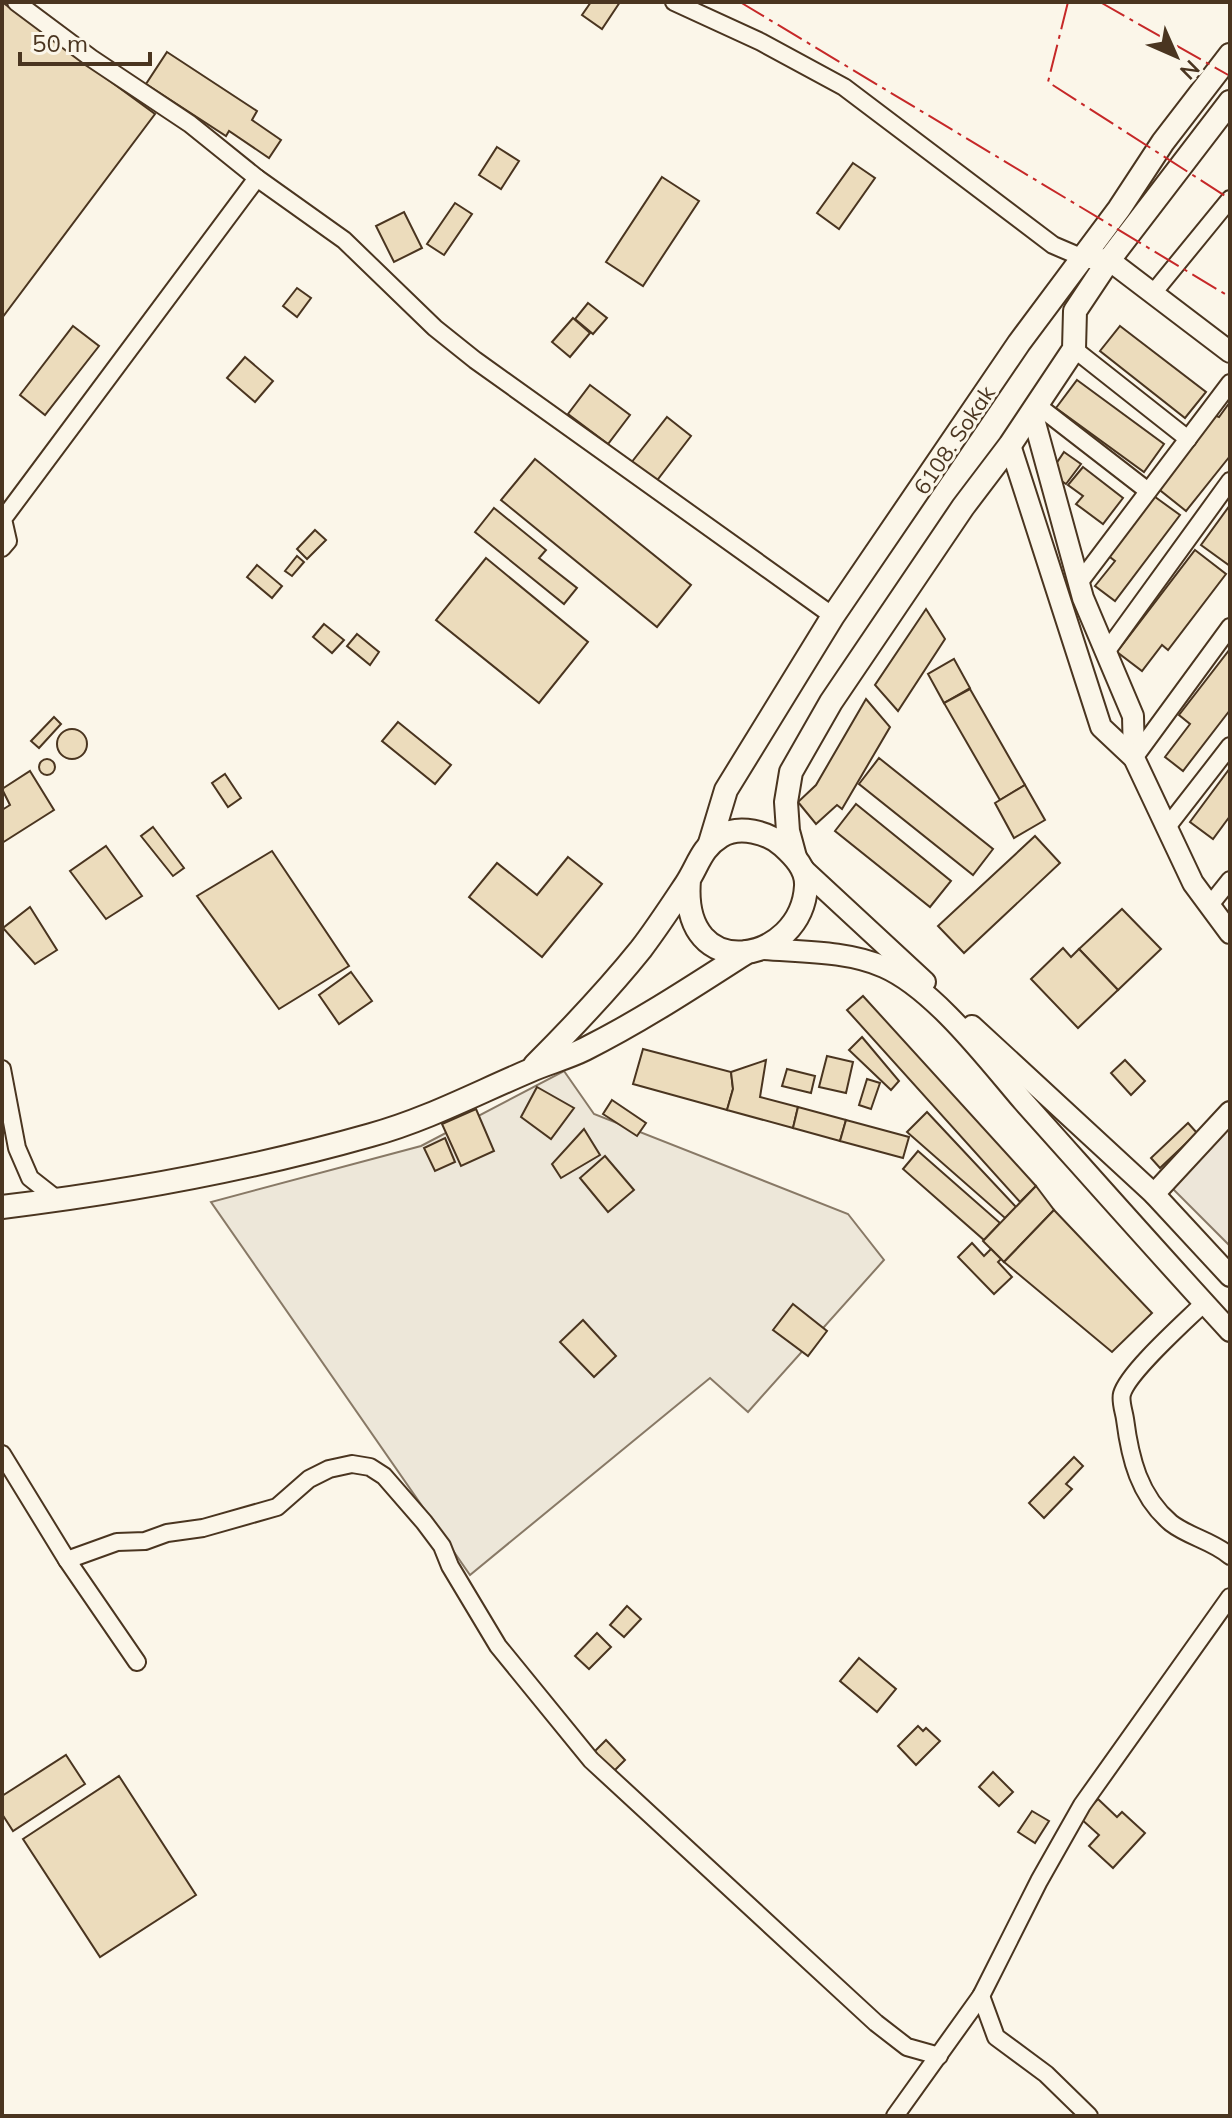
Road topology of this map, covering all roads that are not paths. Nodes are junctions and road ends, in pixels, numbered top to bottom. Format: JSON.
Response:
{"nodes":[{"id":1,"x":16,"y":2,"type":"edge"},
{"id":2,"x":674,"y":2,"type":"edge"},
{"id":3,"x":1230,"y":55,"type":"edge"},
{"id":4,"x":1230,"y":102,"type":"edge"},
{"id":5,"x":257,"y":178,"type":"junction"},
{"id":6,"x":1230,"y":199,"type":"edge"},
{"id":7,"x":1081,"y":257,"type":"junction"},
{"id":8,"x":1109,"y":260,"type":"junction"},
{"id":9,"x":1154,"y":292,"type":"junction"},
{"id":10,"x":1074,"y":349,"type":"junction"},
{"id":11,"x":1230,"y":352,"type":"edge"},
{"id":12,"x":1230,"y":383,"type":"edge"},
{"id":13,"x":1034,"y":408,"type":"junction"},
{"id":14,"x":1188,"y":439,"type":"junction"},
{"id":15,"x":1010,"y":445,"type":"junction"},
{"id":16,"x":1230,"y":481,"type":"edge"},
{"id":17,"x":1148,"y":491,"type":"junction"},
{"id":18,"x":2,"y":548,"type":"edge"},
{"id":19,"x":1079,"y":583,"type":"junction"},
{"id":20,"x":833,"y":616,"type":"junction"},
{"id":21,"x":1230,"y":627,"type":"edge"},
{"id":22,"x":1106,"y":652,"type":"junction"},
{"id":23,"x":1230,"y":746,"type":"edge"},
{"id":24,"x":1134,"y":758,"type":"junction"},
{"id":25,"x":1167,"y":827,"type":"junction"},
{"id":26,"x":710,"y":843,"type":"junction"},
{"id":27,"x":799,"y":863,"type":"junction"},
{"id":28,"x":689,"y":880,"type":"junction"},
{"id":29,"x":1230,"y":880,"type":"edge"},
{"id":30,"x":1210,"y":905,"type":"junction"},
{"id":31,"x":1230,"y":933,"type":"edge"},
{"id":32,"x":755,"y":950,"type":"junction"},
{"id":33,"x":2,"y":1069,"type":"edge"},
{"id":34,"x":529,"y":1071,"type":"junction"},
{"id":35,"x":1230,"y":1112,"type":"edge"},
{"id":36,"x":1154,"y":1194,"type":"junction"},
{"id":37,"x":58,"y":1200,"type":"junction"},
{"id":38,"x":2,"y":1207,"type":"edge"},
{"id":39,"x":1230,"y":1276,"type":"edge"},
{"id":40,"x":1204,"y":1303,"type":"junction"},
{"id":41,"x":1230,"y":1331,"type":"edge"},
{"id":42,"x":2,"y":1454,"type":"edge"},
{"id":43,"x":1230,"y":1556,"type":"edge"},
{"id":44,"x":67,"y":1560,"type":"junction"},
{"id":45,"x":1230,"y":1597,"type":"edge"},
{"id":46,"x":137,"y":1662,"type":"dead end"},
{"id":47,"x":981,"y":1996,"type":"junction"},
{"id":48,"x":939,"y":2056,"type":"junction"},
{"id":49,"x":895,"y":2116,"type":"edge"},
{"id":50,"x":1089,"y":2116,"type":"edge"}],
"edges":[{"from":1,"to":5,"type":"street"},
{"from":2,"to":7,"type":"street"},
{"from":3,"to":7,"type":"main road","name":"6108. Sokak"},
{"from":4,"to":8,"type":"main road"},
{"from":5,"to":18,"type":"street"},
{"from":5,"to":20,"type":"street"},
{"from":6,"to":9,"type":"street"},
{"from":7,"to":8,"type":"street"},
{"from":7,"to":20,"type":"main road","name":"6108. Sokak"},
{"from":8,"to":9,"type":"street"},
{"from":8,"to":10,"type":"main road"},
{"from":9,"to":11,"type":"street"},
{"from":10,"to":13,"type":"main road","name":"6108. Sokak"},
{"from":10,"to":14,"type":"street"},
{"from":12,"to":14,"type":"street"},
{"from":13,"to":15,"type":"main road","name":"6108. Sokak"},
{"from":13,"to":17,"type":"street"},
{"from":13,"to":19,"type":"street"},
{"from":14,"to":17,"type":"street"},
{"from":15,"to":24,"type":"street"},
{"from":15,"to":27,"type":"main road","name":"6108. Sokak"},
{"from":16,"to":22,"type":"street"},
{"from":17,"to":19,"type":"street"},
{"from":19,"to":22,"type":"street"},
{"from":20,"to":26,"type":"main road","name":"6108. Sokak"},
{"from":21,"to":24,"type":"street"},
{"from":22,"to":24,"type":"street"},
{"from":23,"to":25,"type":"street"},
{"from":24,"to":25,"type":"street"},
{"from":25,"to":30,"type":"street"},
{"from":26,"to":27,"type":"main road"},
{"from":26,"to":28,"type":"main road"},
{"from":27,"to":32,"type":"main road"},
{"from":27,"to":36,"type":"street"},
{"from":28,"to":32,"type":"main road"},
{"from":28,"to":34,"type":"main road"},
{"from":29,"to":30,"type":"street"},
{"from":30,"to":31,"type":"street"},
{"from":32,"to":34,"type":"main road"},
{"from":32,"to":40,"type":"street"},
{"from":33,"to":37,"type":"street"},
{"from":34,"to":37,"type":"main road"},
{"from":35,"to":36,"type":"street"},
{"from":36,"to":39,"type":"street"},
{"from":37,"to":38,"type":"main road"},
{"from":40,"to":41,"type":"street"},
{"from":40,"to":43,"type":"street"},
{"from":42,"to":44,"type":"street"},
{"from":44,"to":46,"type":"street"},
{"from":44,"to":48,"type":"street"},
{"from":45,"to":47,"type":"street"},
{"from":47,"to":48,"type":"street"},
{"from":47,"to":50,"type":"street"},
{"from":48,"to":49,"type":"street"}]}
